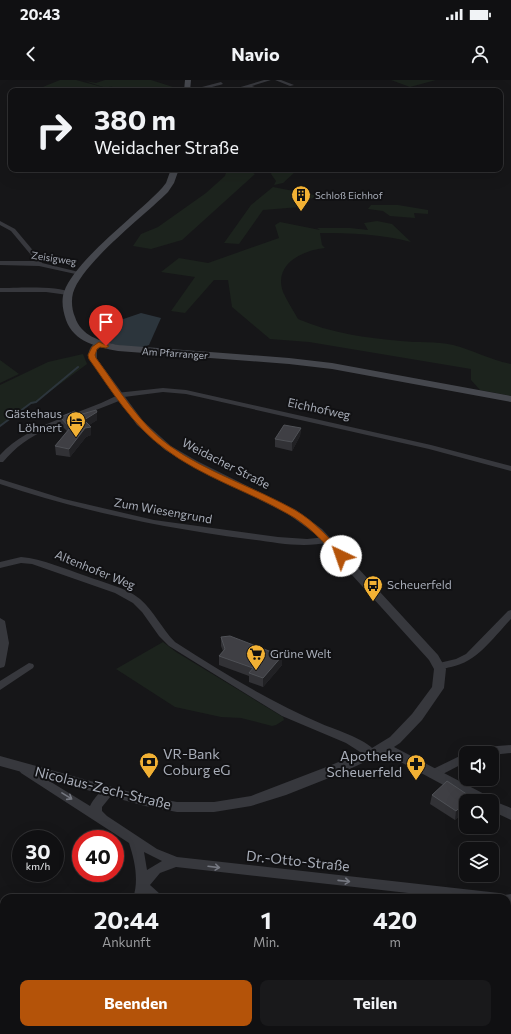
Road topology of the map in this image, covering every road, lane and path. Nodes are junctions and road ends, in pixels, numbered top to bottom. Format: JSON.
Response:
{"nodes":[{"id":1,"x":269,"y":80,"type":"edge"},
{"id":2,"x":277,"y":80,"type":"edge"},
{"id":3,"x":221,"y":83,"type":"dead end"},
{"id":4,"x":292,"y":85,"type":"dead end"},
{"id":5,"x":248,"y":86,"type":"junction"},
{"id":6,"x":201,"y":88,"type":"edge"},
{"id":7,"x":240,"y":88,"type":"edge"},
{"id":8,"x":254,"y":88,"type":"edge"},
{"id":9,"x":174,"y":172,"type":"edge"},
{"id":10,"x":0,"y":223,"type":"edge"},
{"id":11,"x":0,"y":263,"type":"edge"},
{"id":12,"x":39,"y":264,"type":"junction"},
{"id":13,"x":80,"y":272,"type":"junction"},
{"id":14,"x":0,"y":290,"type":"edge"},
{"id":15,"x":68,"y":293,"type":"junction"},
{"id":16,"x":99,"y":344,"type":"junction"},
{"id":17,"x":120,"y":396,"type":"junction"},
{"id":18,"x":511,"y":399,"type":"edge"},
{"id":19,"x":0,"y":460,"type":"edge"},
{"id":20,"x":511,"y":469,"type":"edge"},
{"id":21,"x":0,"y":481,"type":"edge"},
{"id":22,"x":326,"y":540,"type":"junction"},
{"id":23,"x":0,"y":565,"type":"edge"},
{"id":24,"x":511,"y":613,"type":"edge"},
{"id":25,"x":0,"y":621,"type":"edge"},
{"id":26,"x":0,"y":665,"type":"edge"},
{"id":27,"x":29,"y":666,"type":"dead end"},
{"id":28,"x":439,"y":666,"type":"junction"},
{"id":29,"x":0,"y":686,"type":"edge"},
{"id":30,"x":384,"y":747,"type":"junction"},
{"id":31,"x":511,"y":749,"type":"edge"},
{"id":32,"x":499,"y":750,"type":"edge"},
{"id":33,"x":372,"y":754,"type":"junction"},
{"id":34,"x":0,"y":761,"type":"edge"},
{"id":35,"x":459,"y":761,"type":"edge"},
{"id":36,"x":22,"y":768,"type":"junction"},
{"id":37,"x":433,"y":774,"type":"junction"},
{"id":38,"x":109,"y":791,"type":"junction"},
{"id":39,"x":472,"y":794,"type":"edge"},
{"id":40,"x":499,"y":808,"type":"edge"},
{"id":41,"x":511,"y":814,"type":"edge"},
{"id":42,"x":105,"y":820,"type":"junction"},
{"id":43,"x":134,"y":839,"type":"junction"},
{"id":44,"x":176,"y":862,"type":"junction"},
{"id":45,"x":140,"y":892,"type":"edge"},
{"id":46,"x":463,"y":894,"type":"edge"}],
"edges":[{"from":1,"to":5,"type":"street"},
{"from":2,"to":4,"type":"street"},
{"from":3,"to":6,"type":"street"},
{"from":5,"to":7,"type":"street"},
{"from":5,"to":8,"type":"street"},
{"from":9,"to":13,"type":"main road"},
{"from":10,"to":12,"type":"street"},
{"from":11,"to":12,"type":"street","name":"Zeisigweg"},
{"from":12,"to":13,"type":"street","name":"Zeisigweg"},
{"from":13,"to":15,"type":"main road"},
{"from":14,"to":15,"type":"street"},
{"from":15,"to":16,"type":"main road"},
{"from":16,"to":17,"type":"street","name":"Weidacher Straße"},
{"from":16,"to":18,"type":"main road","name":"Am Pfarranger"},
{"from":17,"to":19,"type":"street","name":"Eichhofweg"},
{"from":17,"to":20,"type":"street","name":"Eichhofweg"},
{"from":17,"to":22,"type":"street","name":"Weidacher Straße"},
{"from":21,"to":22,"type":"street","name":"Zum Wiesengrund"},
{"from":22,"to":28,"type":"street","name":"Weidacher Straße"},
{"from":23,"to":33,"type":"street","name":"Altenhofer Weg"},
{"from":24,"to":28,"type":"street"},
{"from":25,"to":26,"type":"street"},
{"from":27,"to":29,"type":"street"},
{"from":28,"to":30,"type":"street","name":"Nicolaus-Zech-Straße"},
{"from":30,"to":33,"type":"street","name":"Nicolaus-Zech-Straße"},
{"from":30,"to":37,"type":"street"},
{"from":31,"to":32,"type":"street"},
{"from":33,"to":38,"type":"street","name":"Nicolaus-Zech-Straße"},
{"from":34,"to":36,"type":"street","name":"Nicolaus-Zech-Straße"},
{"from":35,"to":37,"type":"street"},
{"from":36,"to":38,"type":"street","name":"Nicolaus-Zech-Straße"},
{"from":36,"to":42,"type":"street","name":"Dr.-Otto-Straße","one_way":true},
{"from":37,"to":39,"type":"street"},
{"from":38,"to":42,"type":"street"},
{"from":40,"to":41,"type":"street"},
{"from":42,"to":43,"type":"street","name":"Dr.-Otto-Straße"},
{"from":43,"to":44,"type":"street","name":"Dr.-Otto-Straße"},
{"from":43,"to":45,"type":"street"},
{"from":44,"to":45,"type":"street"},
{"from":44,"to":46,"type":"street","name":"Dr.-Otto-Straße","one_way":true}]}
